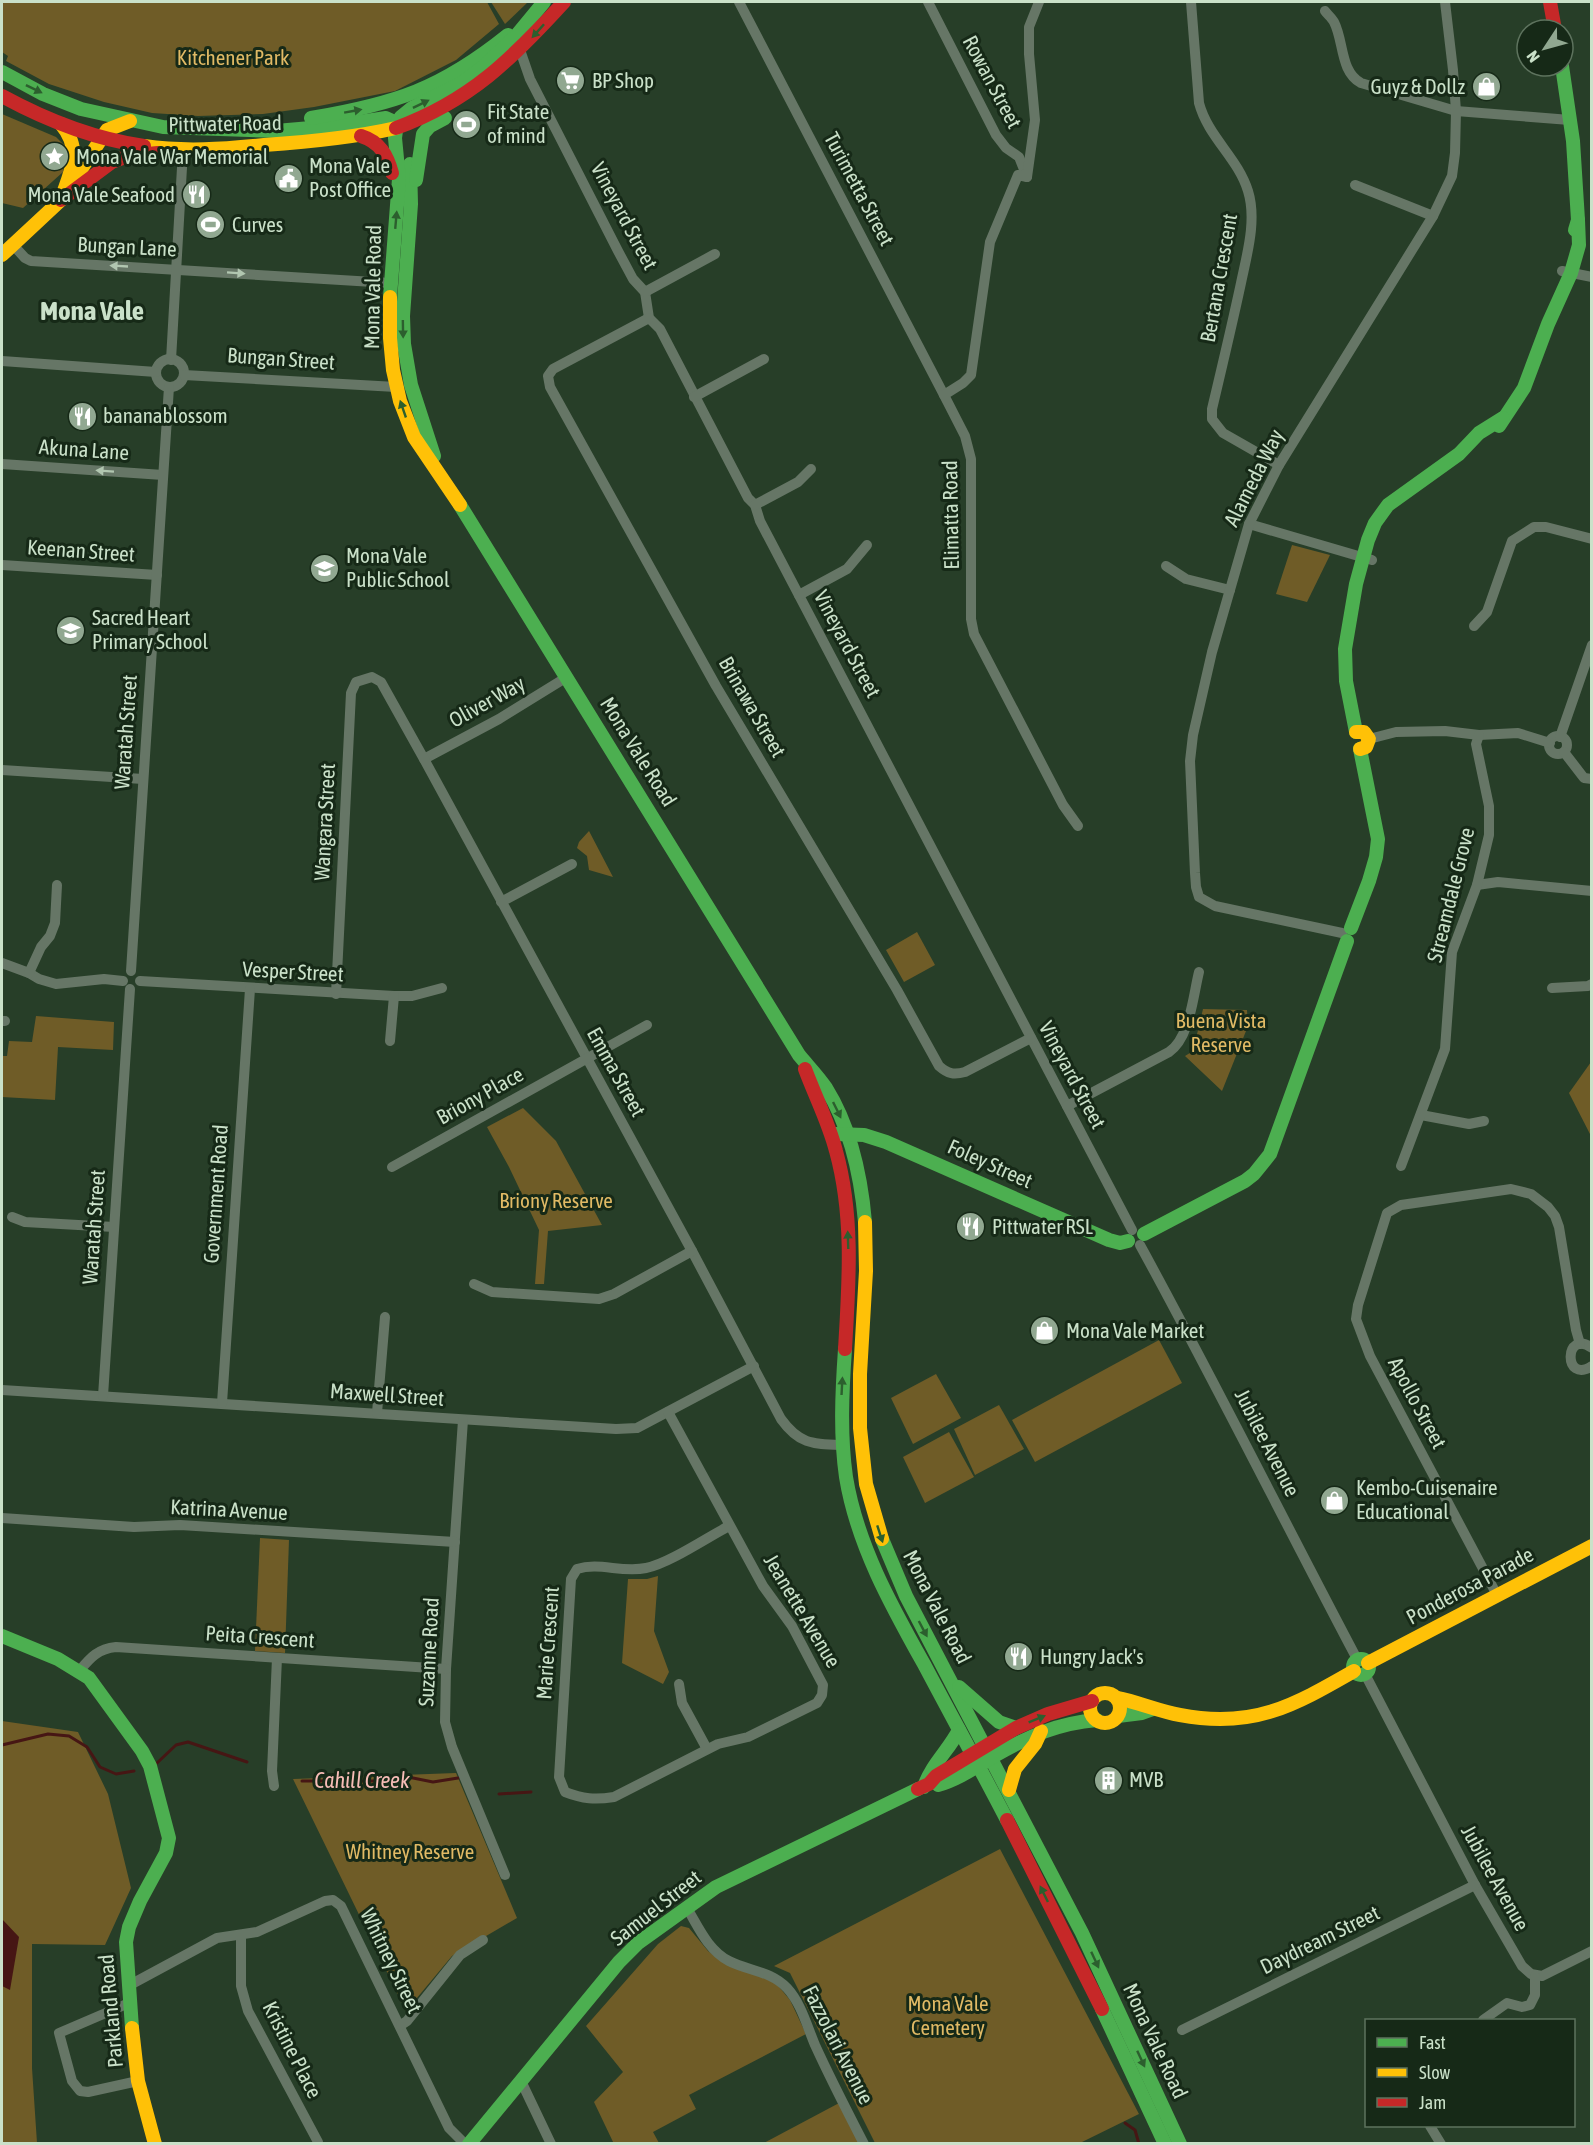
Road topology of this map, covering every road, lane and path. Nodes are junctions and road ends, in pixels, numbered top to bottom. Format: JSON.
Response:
{"nodes":[{"id":1,"x":544,"y":2,"type":"edge"},
{"id":2,"x":564,"y":2,"type":"edge"},
{"id":3,"x":739,"y":2,"type":"edge"},
{"id":4,"x":928,"y":2,"type":"edge"},
{"id":5,"x":1039,"y":2,"type":"edge"},
{"id":6,"x":1191,"y":2,"type":"edge"},
{"id":7,"x":1444,"y":2,"type":"edge"},
{"id":8,"x":1550,"y":2,"type":"edge"},
{"id":9,"x":1324,"y":11,"type":"dead end"},
{"id":10,"x":1553,"y":18,"type":"edge"},
{"id":11,"x":520,"y":50,"type":"junction"},
{"id":12,"x":501,"y":69,"type":"junction"},
{"id":13,"x":2,"y":72,"type":"edge"},
{"id":14,"x":1564,"y":78,"type":"edge"},
{"id":15,"x":530,"y":79,"type":"junction"},
{"id":16,"x":2,"y":96,"type":"edge"},
{"id":17,"x":1456,"y":111,"type":"junction"},
{"id":18,"x":1570,"y":120,"type":"junction"},
{"id":19,"x":130,"y":121,"type":"junction"},
{"id":20,"x":61,"y":124,"type":"junction"},
{"id":21,"x":398,"y":126,"type":"junction"},
{"id":22,"x":233,"y":129,"type":"junction"},
{"id":23,"x":361,"y":136,"type":"junction"},
{"id":24,"x":103,"y":137,"type":"junction"},
{"id":25,"x":183,"y":150,"type":"junction"},
{"id":26,"x":1027,"y":177,"type":"junction"},
{"id":27,"x":1355,"y":185,"type":"dead end"},
{"id":28,"x":397,"y":198,"type":"junction"},
{"id":29,"x":61,"y":200,"type":"junction"},
{"id":30,"x":411,"y":204,"type":"junction"},
{"id":31,"x":1433,"y":216,"type":"junction"},
{"id":32,"x":13,"y":244,"type":"junction"},
{"id":33,"x":715,"y":254,"type":"dead end"},
{"id":34,"x":2,"y":255,"type":"edge"},
{"id":35,"x":178,"y":269,"type":"junction"},
{"id":36,"x":1566,"y":272,"type":"junction"},
{"id":37,"x":1592,"y":277,"type":"edge"},
{"id":38,"x":390,"y":283,"type":"junction"},
{"id":39,"x":645,"y":292,"type":"junction"},
{"id":40,"x":649,"y":318,"type":"junction"},
{"id":41,"x":764,"y":359,"type":"dead end"},
{"id":42,"x":171,"y":360,"type":"junction"},
{"id":43,"x":2,"y":361,"type":"edge"},
{"id":44,"x":156,"y":372,"type":"junction"},
{"id":45,"x":184,"y":375,"type":"junction"},
{"id":46,"x":411,"y":385,"type":"junction"},
{"id":47,"x":169,"y":387,"type":"junction"},
{"id":48,"x":396,"y":387,"type":"junction"},
{"id":49,"x":944,"y":395,"type":"junction"},
{"id":50,"x":694,"y":397,"type":"junction"},
{"id":51,"x":2,"y":464,"type":"edge"},
{"id":52,"x":1279,"y":465,"type":"junction"},
{"id":53,"x":811,"y":469,"type":"dead end"},
{"id":54,"x":439,"y":472,"type":"junction"},
{"id":55,"x":164,"y":475,"type":"junction"},
{"id":56,"x":755,"y":505,"type":"junction"},
{"id":57,"x":1249,"y":524,"type":"junction"},
{"id":58,"x":1592,"y":539,"type":"edge"},
{"id":59,"x":867,"y":545,"type":"dead end"},
{"id":60,"x":1367,"y":559,"type":"junction"},
{"id":61,"x":2,"y":565,"type":"edge"},
{"id":62,"x":1166,"y":566,"type":"dead end"},
{"id":63,"x":157,"y":575,"type":"junction"},
{"id":64,"x":1230,"y":590,"type":"junction"},
{"id":65,"x":799,"y":595,"type":"junction"},
{"id":66,"x":1474,"y":626,"type":"dead end"},
{"id":67,"x":1592,"y":645,"type":"edge"},
{"id":68,"x":567,"y":677,"type":"junction"},
{"id":69,"x":381,"y":682,"type":"joint"},
{"id":70,"x":1479,"y":735,"type":"junction"},
{"id":71,"x":1362,"y":740,"type":"junction"},
{"id":72,"x":1555,"y":740,"type":"junction"},
{"id":73,"x":424,"y":759,"type":"junction"},
{"id":74,"x":2,"y":770,"type":"edge"},
{"id":75,"x":142,"y":779,"type":"junction"},
{"id":76,"x":1592,"y":779,"type":"edge"},
{"id":77,"x":1078,"y":826,"type":"dead end"},
{"id":78,"x":572,"y":864,"type":"dead end"},
{"id":79,"x":57,"y":885,"type":"dead end"},
{"id":80,"x":1477,"y":885,"type":"junction"},
{"id":81,"x":1592,"y":891,"type":"edge"},
{"id":82,"x":501,"y":902,"type":"junction"},
{"id":83,"x":1347,"y":934,"type":"junction"},
{"id":84,"x":2,"y":963,"type":"edge"},
{"id":85,"x":131,"y":971,"type":"junction"},
{"id":86,"x":1199,"y":972,"type":"dead end"},
{"id":87,"x":29,"y":973,"type":"junction"},
{"id":88,"x":141,"y":981,"type":"junction"},
{"id":89,"x":1592,"y":984,"type":"edge"},
{"id":90,"x":127,"y":985,"type":"junction"},
{"id":91,"x":442,"y":988,"type":"dead end"},
{"id":92,"x":1552,"y":988,"type":"dead end"},
{"id":93,"x":250,"y":989,"type":"junction"},
{"id":94,"x":336,"y":994,"type":"junction"},
{"id":95,"x":394,"y":996,"type":"junction"},
{"id":96,"x":648,"y":1025,"type":"dead end"},
{"id":97,"x":1031,"y":1038,"type":"junction"},
{"id":98,"x":390,"y":1041,"type":"dead end"},
{"id":99,"x":800,"y":1055,"type":"junction"},
{"id":100,"x":588,"y":1060,"type":"junction"},
{"id":101,"x":1067,"y":1106,"type":"junction"},
{"id":102,"x":1421,"y":1115,"type":"junction"},
{"id":103,"x":1484,"y":1121,"type":"dead end"},
{"id":104,"x":831,"y":1134,"type":"junction"},
{"id":105,"x":847,"y":1135,"type":"junction"},
{"id":106,"x":1401,"y":1166,"type":"dead end"},
{"id":107,"x":392,"y":1167,"type":"dead end"},
{"id":108,"x":12,"y":1217,"type":"dead end"},
{"id":109,"x":114,"y":1227,"type":"junction"},
{"id":110,"x":1136,"y":1238,"type":"junction"},
{"id":111,"x":692,"y":1251,"type":"junction"},
{"id":112,"x":474,"y":1284,"type":"dead end"},
{"id":113,"x":385,"y":1317,"type":"dead end"},
{"id":114,"x":1580,"y":1344,"type":"junction"},
{"id":115,"x":1592,"y":1348,"type":"edge"},
{"id":116,"x":754,"y":1366,"type":"junction"},
{"id":117,"x":1592,"y":1366,"type":"edge"},
{"id":118,"x":2,"y":1390,"type":"edge"},
{"id":119,"x":103,"y":1396,"type":"junction"},
{"id":120,"x":222,"y":1403,"type":"junction"},
{"id":121,"x":668,"y":1412,"type":"junction"},
{"id":122,"x":377,"y":1413,"type":"junction"},
{"id":123,"x":860,"y":1415,"type":"junction"},
{"id":124,"x":463,"y":1420,"type":"junction"},
{"id":125,"x":842,"y":1445,"type":"junction"},
{"id":126,"x":871,"y":1505,"type":"junction"},
{"id":127,"x":2,"y":1518,"type":"edge"},
{"id":128,"x":729,"y":1526,"type":"junction"},
{"id":129,"x":455,"y":1542,"type":"junction"},
{"id":130,"x":1592,"y":1546,"type":"edge"},
{"id":131,"x":1497,"y":1595,"type":"junction"},
{"id":132,"x":2,"y":1636,"type":"edge"},
{"id":133,"x":277,"y":1658,"type":"junction"},
{"id":134,"x":1361,"y":1667,"type":"junction"},
{"id":135,"x":446,"y":1669,"type":"junction"},
{"id":136,"x":80,"y":1670,"type":"junction"},
{"id":137,"x":952,"y":1683,"type":"junction"},
{"id":138,"x":680,"y":1684,"type":"dead end"},
{"id":139,"x":1117,"y":1698,"type":"junction"},
{"id":140,"x":1092,"y":1701,"type":"junction"},
{"id":141,"x":1153,"y":1709,"type":"junction"},
{"id":142,"x":1118,"y":1716,"type":"junction"},
{"id":143,"x":1096,"y":1720,"type":"junction"},
{"id":144,"x":1016,"y":1728,"type":"junction"},
{"id":145,"x":959,"y":1730,"type":"junction"},
{"id":146,"x":1041,"y":1731,"type":"junction"},
{"id":147,"x":707,"y":1749,"type":"junction"},
{"id":148,"x":989,"y":1752,"type":"junction"},
{"id":149,"x":975,"y":1760,"type":"junction"},
{"id":150,"x":559,"y":1777,"type":"joint"},
{"id":151,"x":274,"y":1786,"type":"dead end"},
{"id":152,"x":926,"y":1786,"type":"junction"},
{"id":153,"x":1009,"y":1790,"type":"junction"},
{"id":154,"x":505,"y":1875,"type":"dead end"},
{"id":155,"x":1475,"y":1885,"type":"junction"},
{"id":156,"x":687,"y":1908,"type":"junction"},
{"id":157,"x":241,"y":1936,"type":"junction"},
{"id":158,"x":483,"y":1940,"type":"dead end"},
{"id":159,"x":1592,"y":1951,"type":"edge"},
{"id":160,"x":1535,"y":1976,"type":"junction"},
{"id":161,"x":128,"y":1986,"type":"junction"},
{"id":162,"x":129,"y":2003,"type":"junction"},
{"id":163,"x":1484,"y":2019,"type":"edge"},
{"id":164,"x":401,"y":2025,"type":"junction"},
{"id":165,"x":1182,"y":2030,"type":"dead end"},
{"id":166,"x":520,"y":2081,"type":"junction"},
{"id":167,"x":138,"y":2082,"type":"junction"},
{"id":168,"x":1431,"y":2127,"type":"edge"},
{"id":169,"x":318,"y":2142,"type":"edge"},
{"id":170,"x":154,"y":2144,"type":"edge"},
{"id":171,"x":467,"y":2144,"type":"edge"},
{"id":172,"x":551,"y":2144,"type":"edge"},
{"id":173,"x":864,"y":2144,"type":"edge"},
{"id":174,"x":1165,"y":2144,"type":"edge"},
{"id":175,"x":1180,"y":2144,"type":"edge"},
{"id":176,"x":1441,"y":2144,"type":"edge"}],
"edges":[{"from":21,"to":1,"type":"main road","name":"Pittwater Road","one_way":true},
{"from":22,"to":1,"type":"main road","name":"Pittwater Road","one_way":true},
{"from":2,"to":11,"type":"main road","name":"Pittwater Road","one_way":true},
{"from":3,"to":49,"type":"street","name":"Turimetta Street"},
{"from":4,"to":26,"type":"street","name":"Rowan Street"},
{"from":5,"to":26,"type":"street"},
{"from":6,"to":52,"type":"street","name":"Bertana Crescent"},
{"from":7,"to":17,"type":"street","name":"Alameda Way"},
{"from":8,"to":10,"type":"main road"},
{"from":9,"to":17,"type":"street"},
{"from":11,"to":12,"type":"main road","name":"Pittwater Road"},
{"from":11,"to":15,"type":"street","name":"Vineyard Street"},
{"from":12,"to":15,"type":"street"},
{"from":12,"to":21,"type":"main road","name":"Pittwater Road"},
{"from":12,"to":30,"type":"main road"},
{"from":13,"to":19,"type":"main road","name":"Pittwater Road","one_way":true},
{"from":14,"to":18,"type":"main road"},
{"from":15,"to":39,"type":"street","name":"Vineyard Street"},
{"from":16,"to":20,"type":"main road","name":"Pittwater Road"},
{"from":17,"to":18,"type":"street"},
{"from":17,"to":31,"type":"street","name":"Alameda Way"},
{"from":18,"to":36,"type":"main road"},
{"from":19,"to":22,"type":"main road","name":"Pittwater Road"},
{"from":19,"to":24,"type":"main road"},
{"from":20,"to":24,"type":"main road","name":"Pittwater Road"},
{"from":20,"to":29,"type":"main road"},
{"from":21,"to":22,"type":"main road","name":"Pittwater Road"},
{"from":21,"to":23,"type":"main road","name":"Pittwater Road"},
{"from":21,"to":28,"type":"main road","name":"Mona Vale Road"},
{"from":21,"to":30,"type":"main road","name":"Mona Vale Road"},
{"from":23,"to":25,"type":"main road","name":"Pittwater Road"},
{"from":23,"to":28,"type":"main road"},
{"from":24,"to":25,"type":"main road","name":"Pittwater Road"},
{"from":24,"to":29,"type":"main road"},
{"from":25,"to":29,"type":"main road"},
{"from":25,"to":35,"type":"street"},
{"from":26,"to":49,"type":"street"},
{"from":27,"to":31,"type":"street"},
{"from":38,"to":28,"type":"main road","name":"Mona Vale Road","one_way":true},
{"from":29,"to":32,"type":"main road"},
{"from":30,"to":46,"type":"main road","name":"Mona Vale Road","one_way":true},
{"from":31,"to":52,"type":"street","name":"Alameda Way"},
{"from":32,"to":34,"type":"main road"},
{"from":35,"to":32,"type":"street","name":"Bungan Lane","one_way":true},
{"from":33,"to":39,"type":"street"},
{"from":35,"to":38,"type":"street","name":"Bungan Lane","one_way":true},
{"from":35,"to":42,"type":"street"},
{"from":36,"to":37,"type":"street"},
{"from":36,"to":60,"type":"main road"},
{"from":38,"to":48,"type":"main road","name":"Mona Vale Road"},
{"from":39,"to":40,"type":"street","name":"Vineyard Street"},
{"from":40,"to":50,"type":"street","name":"Vineyard Street"},
{"from":40,"to":97,"type":"street","name":"Brinawa Street"},
{"from":41,"to":50,"type":"street"},
{"from":42,"to":44,"type":"street"},
{"from":42,"to":45,"type":"street"},
{"from":43,"to":44,"type":"street"},
{"from":44,"to":47,"type":"street"},
{"from":45,"to":47,"type":"street"},
{"from":45,"to":48,"type":"street","name":"Bungan Street"},
{"from":46,"to":48,"type":"main road","name":"Bungan Street"},
{"from":46,"to":54,"type":"main road","name":"Mona Vale Road"},
{"from":47,"to":55,"type":"street","name":"Waratah Street"},
{"from":54,"to":48,"type":"main road","name":"Mona Vale Road","one_way":true},
{"from":49,"to":77,"type":"street","name":"Elimatta Road"},
{"from":50,"to":56,"type":"street","name":"Vineyard Street"},
{"from":55,"to":51,"type":"street","name":"Akuna Lane","one_way":true},
{"from":52,"to":57,"type":"street","name":"Alameda Way"},
{"from":53,"to":56,"type":"street"},
{"from":54,"to":68,"type":"main road","name":"Mona Vale Road"},
{"from":55,"to":63,"type":"street","name":"Waratah Street"},
{"from":56,"to":65,"type":"street","name":"Vineyard Street"},
{"from":57,"to":60,"type":"street"},
{"from":57,"to":64,"type":"street","name":"Alameda Way"},
{"from":58,"to":66,"type":"street"},
{"from":59,"to":65,"type":"street"},
{"from":60,"to":71,"type":"main road"},
{"from":61,"to":63,"type":"street","name":"Keenan Street"},
{"from":62,"to":64,"type":"street"},
{"from":63,"to":75,"type":"street","name":"Waratah Street"},
{"from":64,"to":83,"type":"street","name":"Alameda Way"},
{"from":65,"to":97,"type":"street","name":"Vineyard Street"},
{"from":67,"to":72,"type":"street"},
{"from":68,"to":73,"type":"street","name":"Oliver Way"},
{"from":68,"to":99,"type":"main road","name":"Mona Vale Road"},
{"from":69,"to":73,"type":"street","name":"Emma Street"},
{"from":69,"to":94,"type":"street","name":"Wangara Street"},
{"from":70,"to":71,"type":"street"},
{"from":70,"to":72,"type":"street"},
{"from":70,"to":80,"type":"street","name":"Streamdale Grove"},
{"from":71,"to":83,"type":"main road"},
{"from":72,"to":76,"type":"street"},
{"from":73,"to":82,"type":"street","name":"Emma Street"},
{"from":74,"to":75,"type":"street"},
{"from":75,"to":85,"type":"street","name":"Waratah Street"},
{"from":78,"to":82,"type":"street"},
{"from":79,"to":87,"type":"street"},
{"from":80,"to":81,"type":"street"},
{"from":80,"to":102,"type":"street","name":"Streamdale Grove"},
{"from":82,"to":100,"type":"street","name":"Emma Street"},
{"from":83,"to":110,"type":"main road"},
{"from":84,"to":87,"type":"street"},
{"from":85,"to":88,"type":"street"},
{"from":85,"to":90,"type":"street"},
{"from":86,"to":101,"type":"street"},
{"from":87,"to":90,"type":"street"},
{"from":88,"to":90,"type":"street"},
{"from":88,"to":93,"type":"street","name":"Vesper Street"},
{"from":89,"to":92,"type":"street"},
{"from":90,"to":109,"type":"street","name":"Waratah Street"},
{"from":91,"to":95,"type":"street","name":"Vesper Street"},
{"from":93,"to":94,"type":"street","name":"Vesper Street"},
{"from":93,"to":120,"type":"street","name":"Government Road"},
{"from":94,"to":95,"type":"street","name":"Vesper Street"},
{"from":95,"to":98,"type":"street"},
{"from":96,"to":100,"type":"street","name":"Briony Place"},
{"from":97,"to":101,"type":"street","name":"Vineyard Street"},
{"from":99,"to":104,"type":"main road","name":"Mona Vale Road"},
{"from":99,"to":105,"type":"main road","name":"Mona Vale Road","one_way":true},
{"from":100,"to":107,"type":"street","name":"Briony Place"},
{"from":100,"to":111,"type":"street","name":"Emma Street"},
{"from":101,"to":110,"type":"street","name":"Vineyard Street"},
{"from":102,"to":103,"type":"street"},
{"from":102,"to":106,"type":"street","name":"Streamdale Grove"},
{"from":104,"to":105,"type":"main road","name":"Foley Street"},
{"from":125,"to":104,"type":"main road","name":"Mona Vale Road","one_way":true},
{"from":105,"to":110,"type":"main road","name":"Foley Street"},
{"from":105,"to":123,"type":"main road","name":"Mona Vale Road"},
{"from":108,"to":109,"type":"street"},
{"from":109,"to":119,"type":"street","name":"Waratah Street"},
{"from":110,"to":134,"type":"street","name":"Jubilee Avenue"},
{"from":111,"to":112,"type":"street"},
{"from":111,"to":116,"type":"street","name":"Emma Street"},
{"from":113,"to":122,"type":"street"},
{"from":114,"to":115,"type":"street"},
{"from":114,"to":117,"type":"street"},
{"from":114,"to":131,"type":"street","name":"Apollo Street"},
{"from":116,"to":121,"type":"street","name":"Maxwell Street"},
{"from":116,"to":125,"type":"street","name":"Emma Street"},
{"from":118,"to":119,"type":"street","name":"Maxwell Street"},
{"from":119,"to":120,"type":"street","name":"Maxwell Street"},
{"from":120,"to":122,"type":"street","name":"Maxwell Street"},
{"from":121,"to":124,"type":"street","name":"Maxwell Street"},
{"from":121,"to":128,"type":"street","name":"Jeanette Avenue"},
{"from":122,"to":124,"type":"street","name":"Maxwell Street"},
{"from":123,"to":125,"type":"main road"},
{"from":123,"to":126,"type":"main road","name":"Mona Vale Road"},
{"from":124,"to":129,"type":"street","name":"Suzanne Road"},
{"from":125,"to":126,"type":"main road"},
{"from":125,"to":145,"type":"main road","name":"Mona Vale Road"},
{"from":126,"to":137,"type":"main road","name":"Mona Vale Road","one_way":true},
{"from":127,"to":129,"type":"street","name":"Katrina Avenue"},
{"from":128,"to":147,"type":"street","name":"Jeanette Avenue"},
{"from":128,"to":150,"type":"street","name":"Marie Crescent"},
{"from":129,"to":135,"type":"street","name":"Suzanne Road"},
{"from":130,"to":131,"type":"main road","name":"Ponderosa Parade"},
{"from":131,"to":134,"type":"main road","name":"Ponderosa Parade"},
{"from":132,"to":136,"type":"main road","name":"Parkland Road"},
{"from":133,"to":135,"type":"street","name":"Peita Crescent"},
{"from":133,"to":136,"type":"street","name":"Peita Crescent"},
{"from":133,"to":151,"type":"street"},
{"from":134,"to":141,"type":"main road","name":"Ponderosa Parade"},
{"from":134,"to":155,"type":"street","name":"Jubilee Avenue"},
{"from":135,"to":154,"type":"street","name":"Suzanne Road"},
{"from":136,"to":161,"type":"main road","name":"Parkland Road"},
{"from":137,"to":144,"type":"main road"},
{"from":137,"to":148,"type":"main road","name":"Mona Vale Road"},
{"from":138,"to":147,"type":"street"},
{"from":139,"to":140,"type":"main road"},
{"from":139,"to":141,"type":"main road","name":"Ponderosa Parade"},
{"from":139,"to":142,"type":"main road"},
{"from":140,"to":143,"type":"main road"},
{"from":144,"to":140,"type":"main road","one_way":true},
{"from":141,"to":142,"type":"main road","name":"Ponderosa Parade"},
{"from":142,"to":143,"type":"main road"},
{"from":143,"to":146,"type":"main road"},
{"from":144,"to":148,"type":"main road"},
{"from":145,"to":149,"type":"main road","name":"Mona Vale Road"},
{"from":145,"to":152,"type":"main road"},
{"from":146,"to":148,"type":"main road"},
{"from":146,"to":153,"type":"main road"},
{"from":147,"to":150,"type":"street","name":"Jeanette Avenue"},
{"from":148,"to":149,"type":"main road"},
{"from":148,"to":153,"type":"main road","name":"Mona Vale Road"},
{"from":149,"to":152,"type":"main road"},
{"from":174,"to":149,"type":"main road","name":"Mona Vale Road","one_way":true},
{"from":152,"to":156,"type":"main road","name":"Samuel Street"},
{"from":153,"to":175,"type":"main road","name":"Mona Vale Road","one_way":true},
{"from":155,"to":160,"type":"street","name":"Jubilee Avenue"},
{"from":155,"to":165,"type":"street","name":"Daydream Street"},
{"from":156,"to":166,"type":"main road","name":"Samuel Street"},
{"from":156,"to":173,"type":"street","name":"Fazzolari Avenue"},
{"from":157,"to":161,"type":"street","name":"Whitney Street"},
{"from":157,"to":164,"type":"street","name":"Whitney Street"},
{"from":157,"to":169,"type":"street","name":"Kristine Place"},
{"from":158,"to":164,"type":"street"},
{"from":159,"to":160,"type":"street"},
{"from":160,"to":163,"type":"street"},
{"from":161,"to":162,"type":"main road","name":"Parkland Road"},
{"from":162,"to":167,"type":"main road","name":"Parkland Road"},
{"from":162,"to":167,"type":"street"},
{"from":164,"to":171,"type":"street","name":"Whitney Street"},
{"from":166,"to":171,"type":"main road","name":"Samuel Street"},
{"from":166,"to":172,"type":"street"},
{"from":167,"to":170,"type":"main road","name":"Parkland Road"},
{"from":168,"to":176,"type":"street"}]}
